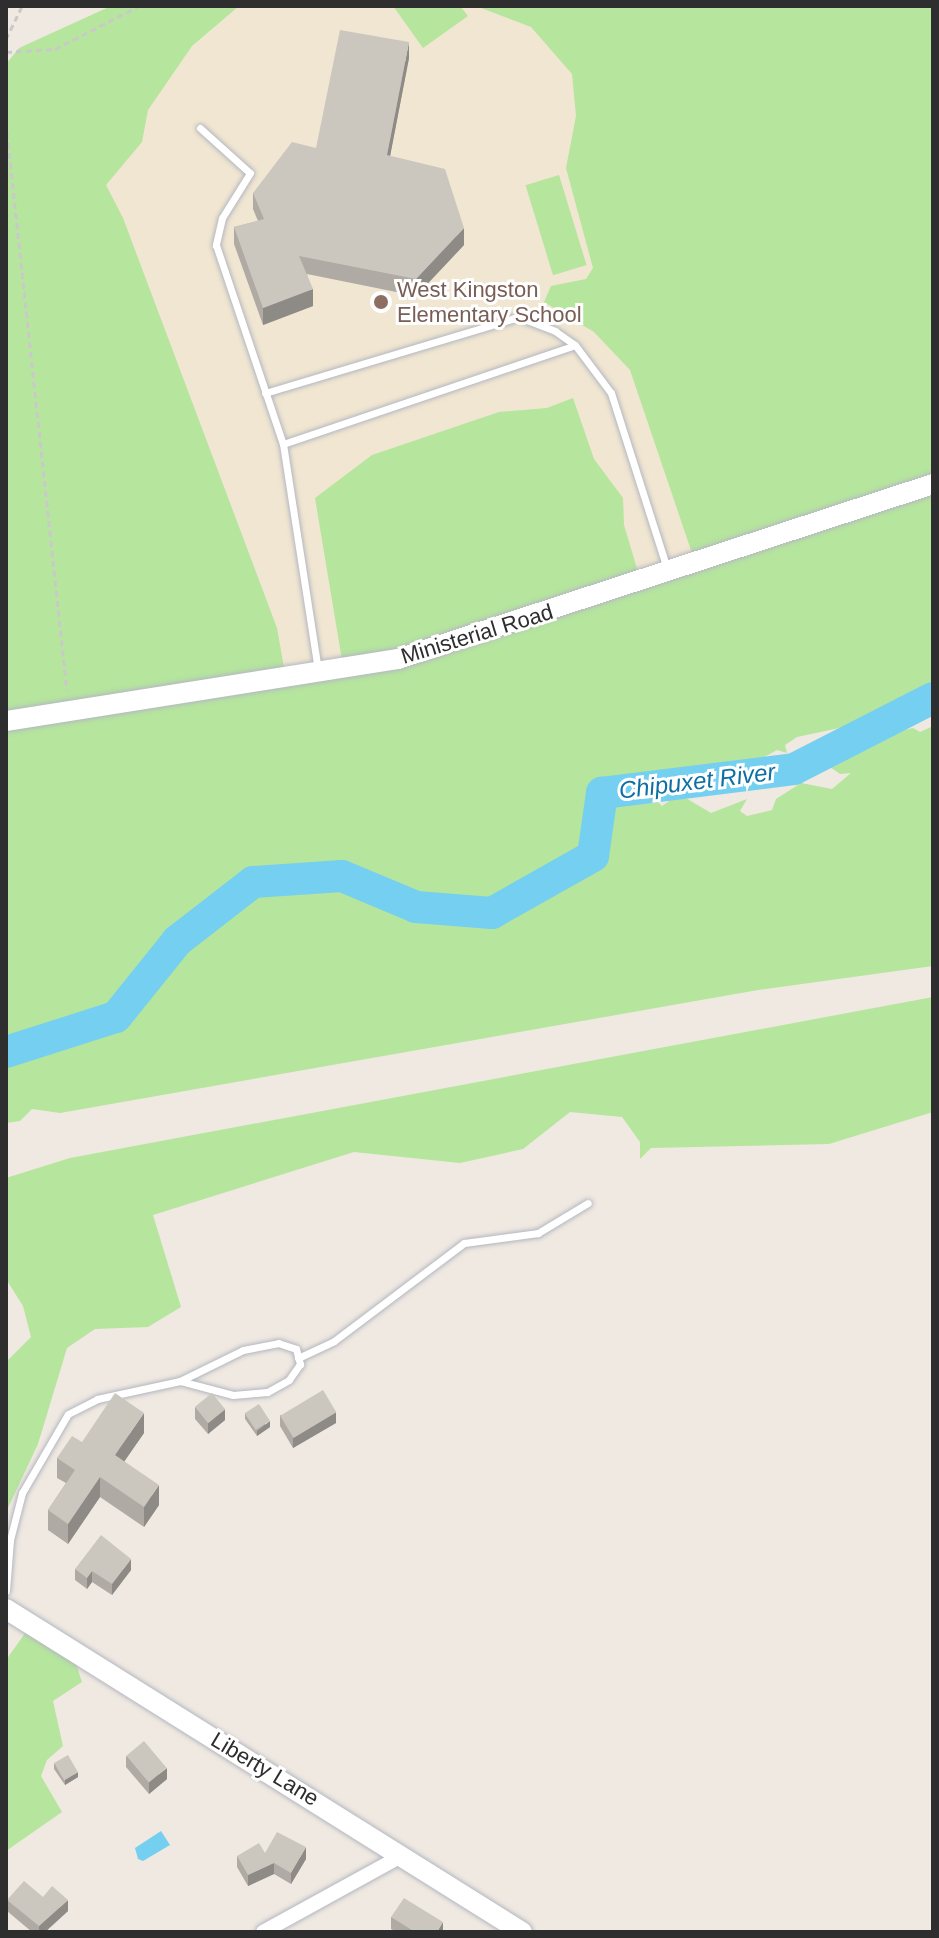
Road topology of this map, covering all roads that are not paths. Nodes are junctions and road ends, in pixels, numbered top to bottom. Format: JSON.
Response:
{"nodes":[{"id":1,"x":200,"y":128,"type":"dead end"},
{"id":2,"x":575,"y":345,"type":"junction"},
{"id":3,"x":265,"y":393,"type":"junction"},
{"id":4,"x":283,"y":444,"type":"junction"},
{"id":5,"x":933,"y":484,"type":"edge"},
{"id":6,"x":669,"y":574,"type":"junction"},
{"id":7,"x":319,"y":674,"type":"junction"},
{"id":8,"x":6,"y":721,"type":"edge"},
{"id":9,"x":588,"y":1203,"type":"dead end"},
{"id":10,"x":298,"y":1358,"type":"junction"},
{"id":11,"x":180,"y":1381,"type":"junction"},
{"id":12,"x":8,"y":1542,"type":"edge"},
{"id":13,"x":6,"y":1591,"type":"edge"},
{"id":14,"x":6,"y":1609,"type":"edge"},
{"id":15,"x":403,"y":1855,"type":"junction"},
{"id":16,"x":263,"y":1932,"type":"edge"},
{"id":17,"x":522,"y":1932,"type":"edge"}],
"edges":[{"from":1,"to":3,"type":"lane"},
{"from":2,"to":3,"type":"lane"},
{"from":2,"to":4,"type":"lane"},
{"from":2,"to":6,"type":"lane"},
{"from":3,"to":4,"type":"lane"},
{"from":4,"to":7,"type":"lane"},
{"from":5,"to":6,"type":"main road","name":"Ministerial Road"},
{"from":6,"to":7,"type":"main road","name":"Ministerial Road"},
{"from":7,"to":8,"type":"main road","name":"Ministerial Road"},
{"from":9,"to":10,"type":"lane"},
{"from":10,"to":11,"type":"lane"},
{"from":10,"to":11,"type":"lane"},
{"from":11,"to":12,"type":"lane"},
{"from":12,"to":13,"type":"lane"},
{"from":14,"to":15,"type":"main road","name":"Liberty Lane"},
{"from":15,"to":16,"type":"street"},
{"from":15,"to":17,"type":"main road","name":"Liberty Lane"}]}
